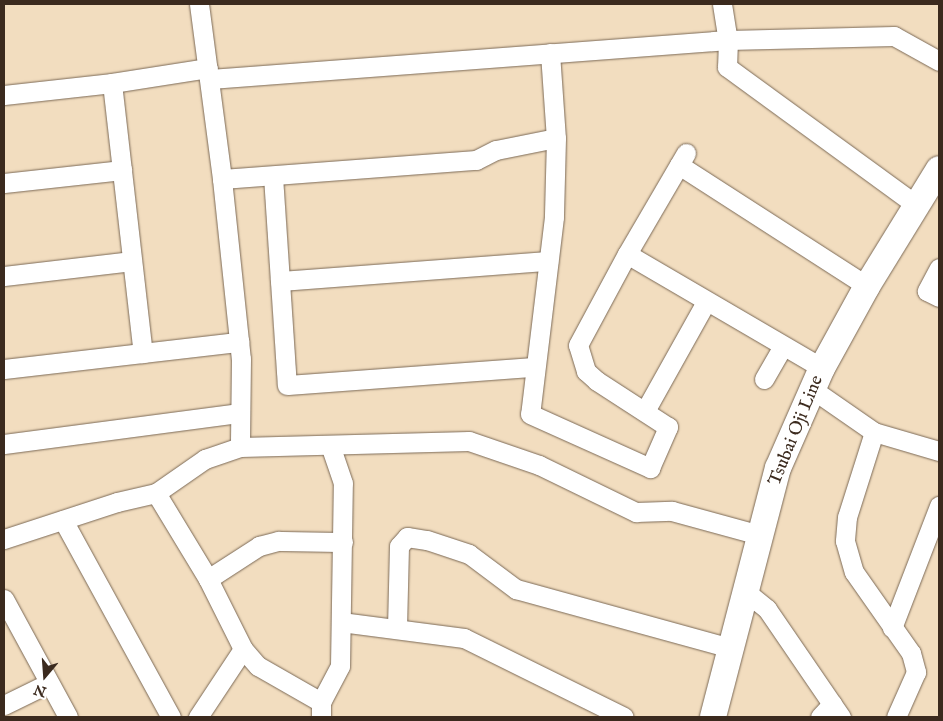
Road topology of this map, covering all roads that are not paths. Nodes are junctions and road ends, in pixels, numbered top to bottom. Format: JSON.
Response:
{"nodes":[{"id":1,"x":200,"y":4,"type":"edge"},
{"id":2,"x":722,"y":4,"type":"edge"},
{"id":3,"x":728,"y":40,"type":"junction"},
{"id":4,"x":550,"y":53,"type":"junction"},
{"id":5,"x":939,"y":61,"type":"edge"},
{"id":6,"x":209,"y":74,"type":"junction"},
{"id":7,"x":112,"y":83,"type":"junction"},
{"id":8,"x":4,"y":95,"type":"edge"},
{"id":9,"x":556,"y":138,"type":"junction"},
{"id":10,"x":939,"y":169,"type":"edge"},
{"id":11,"x":122,"y":170,"type":"junction"},
{"id":12,"x":273,"y":176,"type":"junction"},
{"id":13,"x":222,"y":179,"type":"junction"},
{"id":14,"x":4,"y":183,"type":"edge"},
{"id":15,"x":916,"y":205,"type":"junction"},
{"id":16,"x":627,"y":254,"type":"junction"},
{"id":17,"x":132,"y":261,"type":"junction"},
{"id":18,"x":548,"y":262,"type":"junction"},
{"id":19,"x":939,"y":268,"type":"edge"},
{"id":20,"x":4,"y":276,"type":"edge"},
{"id":21,"x":280,"y":281,"type":"junction"},
{"id":22,"x":867,"y":286,"type":"junction"},
{"id":23,"x":939,"y":297,"type":"edge"},
{"id":24,"x":706,"y":302,"type":"junction"},
{"id":25,"x":239,"y":342,"type":"junction"},
{"id":26,"x":783,"y":346,"type":"junction"},
{"id":27,"x":142,"y":353,"type":"junction"},
{"id":28,"x":534,"y":367,"type":"junction"},
{"id":29,"x":4,"y":369,"type":"edge"},
{"id":30,"x":764,"y":379,"type":"dead end"},
{"id":31,"x":817,"y":379,"type":"junction"},
{"id":32,"x":645,"y":411,"type":"junction"},
{"id":33,"x":240,"y":412,"type":"junction"},
{"id":34,"x":874,"y":432,"type":"junction"},
{"id":35,"x":4,"y":444,"type":"edge"},
{"id":36,"x":330,"y":445,"type":"junction"},
{"id":37,"x":240,"y":447,"type":"junction"},
{"id":38,"x":939,"y":451,"type":"edge"},
{"id":39,"x":156,"y":493,"type":"junction"},
{"id":40,"x":939,"y":506,"type":"edge"},
{"id":41,"x":63,"y":520,"type":"junction"},
{"id":42,"x":760,"y":536,"type":"junction"},
{"id":43,"x":4,"y":539,"type":"edge"},
{"id":44,"x":343,"y":542,"type":"junction"},
{"id":45,"x":208,"y":579,"type":"junction"},
{"id":46,"x":746,"y":592,"type":"junction"},
{"id":47,"x":4,"y":599,"type":"edge"},
{"id":48,"x":341,"y":622,"type":"junction"},
{"id":49,"x":396,"y":628,"type":"junction"},
{"id":50,"x":892,"y":628,"type":"junction"},
{"id":51,"x":730,"y":648,"type":"junction"},
{"id":52,"x":243,"y":650,"type":"junction"},
{"id":53,"x":49,"y":683,"type":"junction"},
{"id":54,"x":4,"y":705,"type":"edge"},
{"id":55,"x":321,"y":710,"type":"edge"},
{"id":56,"x":831,"y":713,"type":"edge"},
{"id":57,"x":68,"y":717,"type":"edge"},
{"id":58,"x":171,"y":717,"type":"edge"},
{"id":59,"x":198,"y":717,"type":"edge"},
{"id":60,"x":624,"y":717,"type":"edge"},
{"id":61,"x":713,"y":717,"type":"edge"},
{"id":62,"x":896,"y":717,"type":"edge"}],
"edges":[{"from":1,"to":6,"type":"street"},
{"from":2,"to":3,"type":"street"},
{"from":3,"to":4,"type":"street"},
{"from":3,"to":5,"type":"street"},
{"from":3,"to":15,"type":"street"},
{"from":4,"to":6,"type":"street"},
{"from":4,"to":9,"type":"street"},
{"from":6,"to":7,"type":"street"},
{"from":6,"to":13,"type":"street"},
{"from":7,"to":8,"type":"street"},
{"from":7,"to":11,"type":"street"},
{"from":9,"to":12,"type":"street"},
{"from":9,"to":18,"type":"street"},
{"from":10,"to":15,"type":"main road","name":"Tsubai Oji Line"},
{"from":11,"to":14,"type":"street"},
{"from":11,"to":17,"type":"street"},
{"from":12,"to":13,"type":"street"},
{"from":12,"to":21,"type":"street"},
{"from":13,"to":25,"type":"street"},
{"from":15,"to":22,"type":"main road","name":"Tsubai Oji Line"},
{"from":16,"to":22,"type":"street"},
{"from":16,"to":24,"type":"street"},
{"from":16,"to":32,"type":"street"},
{"from":17,"to":20,"type":"street"},
{"from":17,"to":27,"type":"street"},
{"from":18,"to":21,"type":"street"},
{"from":18,"to":28,"type":"street"},
{"from":19,"to":23,"type":"street"},
{"from":21,"to":28,"type":"street"},
{"from":22,"to":31,"type":"main road","name":"Tsubai Oji Line"},
{"from":24,"to":26,"type":"street"},
{"from":24,"to":32,"type":"street"},
{"from":25,"to":27,"type":"street"},
{"from":25,"to":33,"type":"street"},
{"from":26,"to":30,"type":"street"},
{"from":26,"to":31,"type":"street"},
{"from":27,"to":29,"type":"street"},
{"from":28,"to":32,"type":"street"},
{"from":31,"to":34,"type":"street"},
{"from":31,"to":42,"type":"main road","name":"Tsubai Oji Line"},
{"from":33,"to":35,"type":"street"},
{"from":33,"to":37,"type":"street"},
{"from":34,"to":38,"type":"street"},
{"from":34,"to":50,"type":"street"},
{"from":36,"to":37,"type":"street"},
{"from":36,"to":42,"type":"street"},
{"from":36,"to":44,"type":"street"},
{"from":37,"to":39,"type":"street"},
{"from":39,"to":41,"type":"street"},
{"from":39,"to":45,"type":"street"},
{"from":40,"to":50,"type":"street"},
{"from":41,"to":43,"type":"street"},
{"from":41,"to":58,"type":"street"},
{"from":42,"to":46,"type":"main road","name":"Tsubai Oji Line"},
{"from":44,"to":45,"type":"street"},
{"from":44,"to":48,"type":"street"},
{"from":45,"to":52,"type":"street"},
{"from":46,"to":51,"type":"main road","name":"Tsubai Oji Line"},
{"from":46,"to":56,"type":"street"},
{"from":47,"to":53,"type":"street"},
{"from":48,"to":49,"type":"street"},
{"from":48,"to":55,"type":"street"},
{"from":49,"to":51,"type":"street"},
{"from":49,"to":60,"type":"street"},
{"from":50,"to":62,"type":"street"},
{"from":51,"to":61,"type":"main road","name":"Tsubai Oji Line"},
{"from":52,"to":55,"type":"street"},
{"from":52,"to":59,"type":"street"},
{"from":53,"to":54,"type":"street"},
{"from":53,"to":57,"type":"street"}]}
